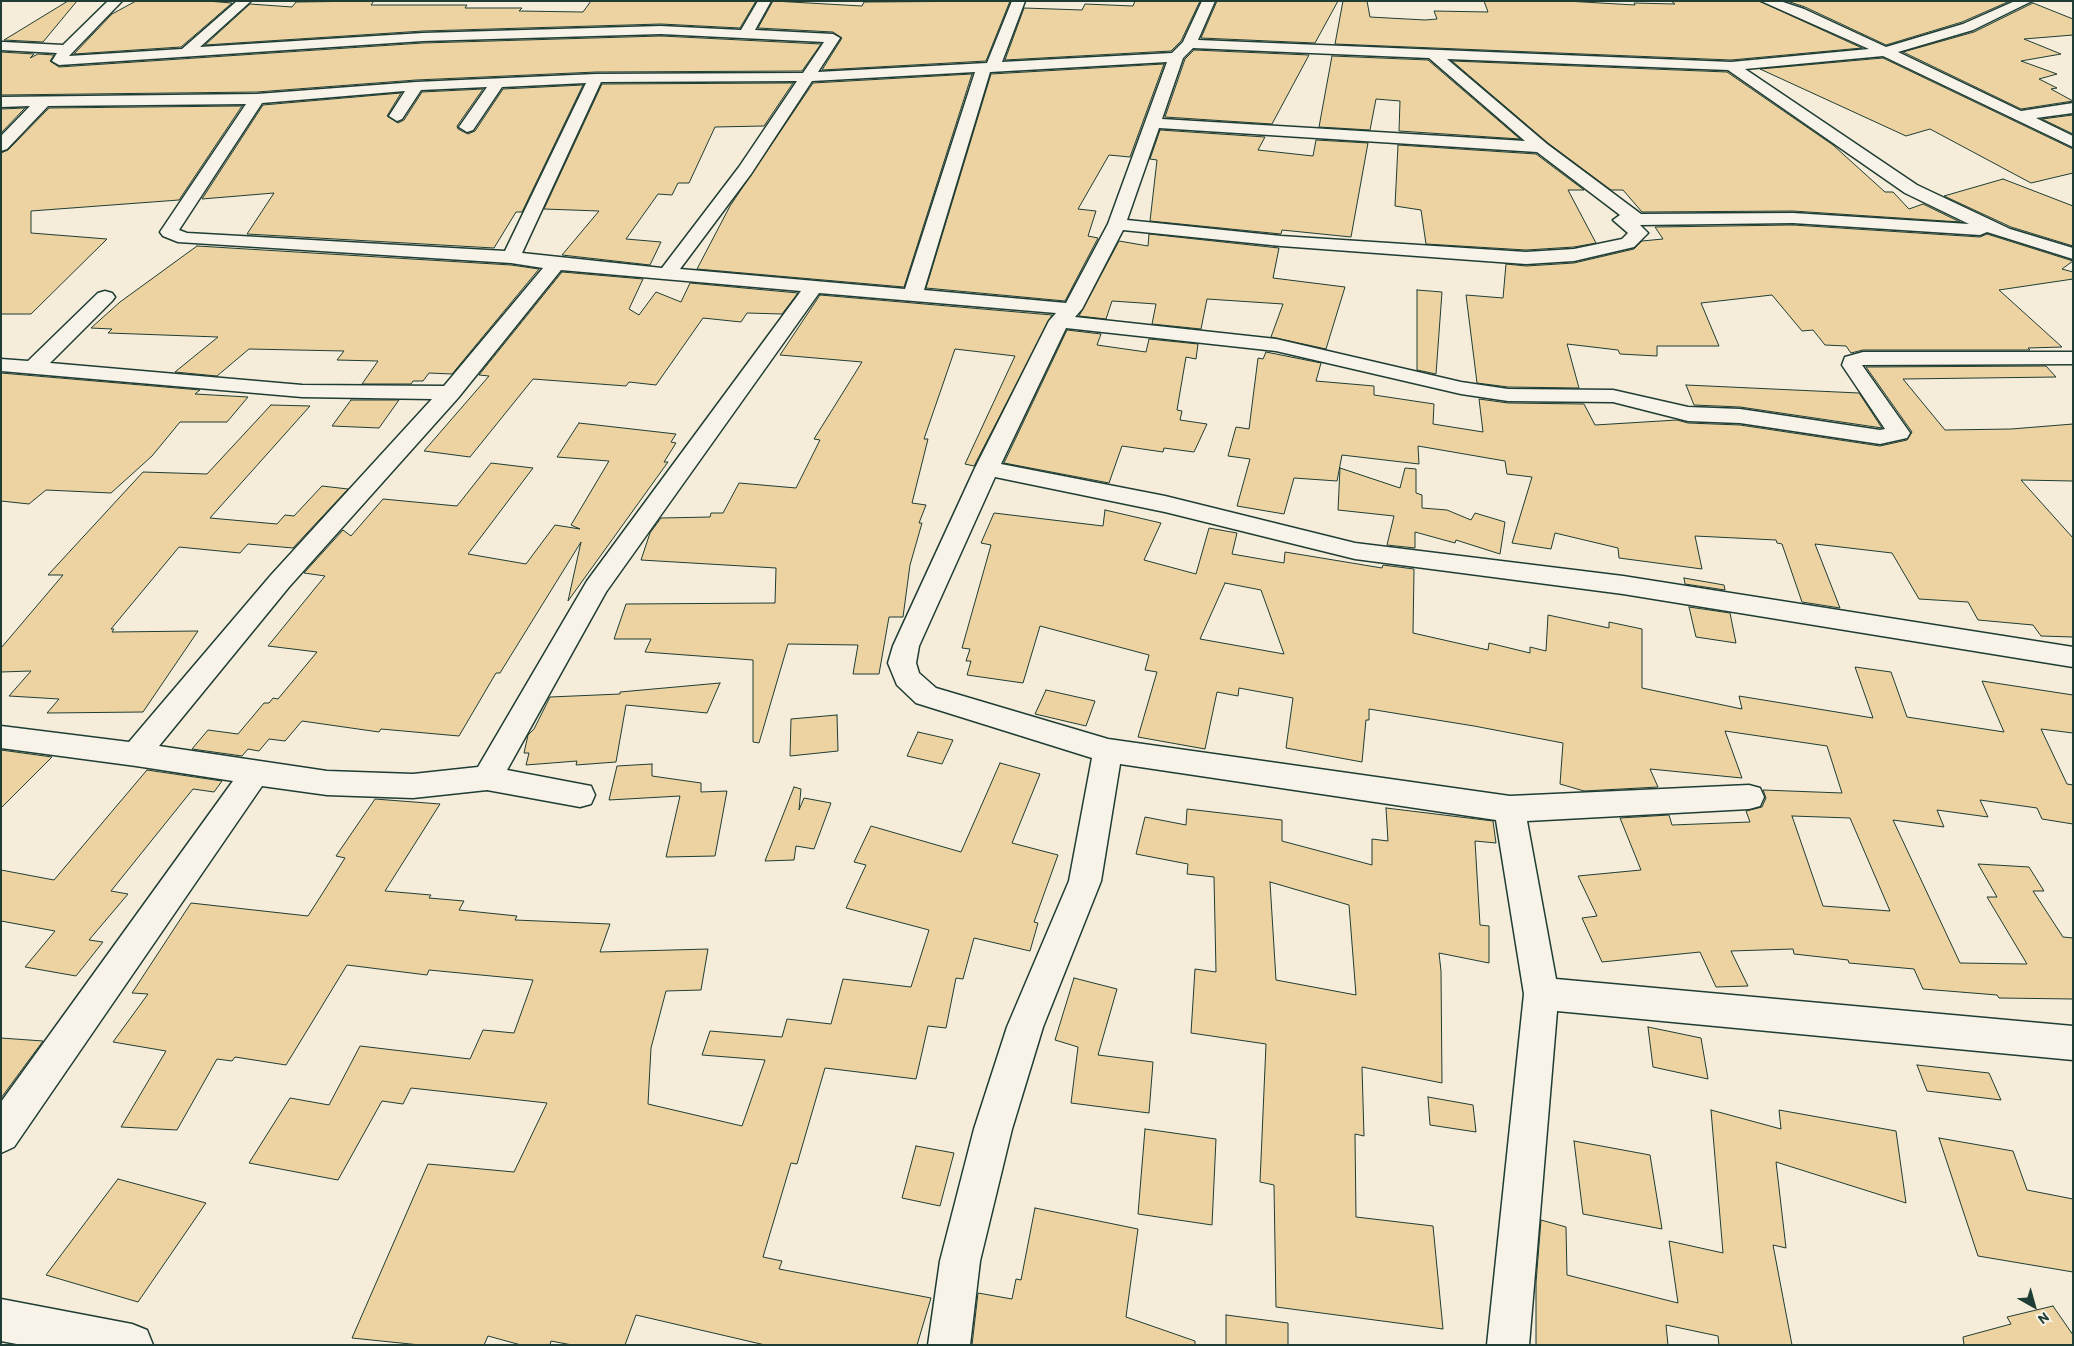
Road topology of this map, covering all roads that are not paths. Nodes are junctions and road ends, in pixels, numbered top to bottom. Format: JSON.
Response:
{"nodes":[{"id":1,"x":116,"y":1,"type":"edge"},
{"id":2,"x":245,"y":1,"type":"edge"},
{"id":3,"x":765,"y":1,"type":"edge"},
{"id":4,"x":1019,"y":1,"type":"edge"},
{"id":5,"x":1209,"y":1,"type":"edge"},
{"id":6,"x":1767,"y":1,"type":"edge"},
{"id":7,"x":2026,"y":1,"type":"edge"},
{"id":8,"x":746,"y":33,"type":"junction"},
{"id":9,"x":4,"y":46,"type":"dead end"},
{"id":10,"x":67,"y":49,"type":"junction"},
{"id":11,"x":1183,"y":51,"type":"junction"},
{"id":12,"x":185,"y":52,"type":"junction"},
{"id":13,"x":1883,"y":52,"type":"junction"},
{"id":14,"x":1435,"y":56,"type":"junction"},
{"id":15,"x":1731,"y":66,"type":"junction"},
{"id":16,"x":992,"y":67,"type":"junction"},
{"id":17,"x":806,"y":77,"type":"junction"},
{"id":18,"x":596,"y":78,"type":"junction"},
{"id":19,"x":497,"y":83,"type":"junction"},
{"id":20,"x":416,"y":86,"type":"junction"},
{"id":21,"x":257,"y":99,"type":"junction"},
{"id":22,"x":1,"y":102,"type":"edge"},
{"id":23,"x":44,"y":102,"type":"junction"},
{"id":24,"x":2073,"y":108,"type":"edge"},
{"id":25,"x":397,"y":116,"type":"dead end"},
{"id":26,"x":2018,"y":116,"type":"junction"},
{"id":27,"x":1154,"y":123,"type":"junction"},
{"id":28,"x":467,"y":127,"type":"dead end"},
{"id":29,"x":2073,"y":142,"type":"edge"},
{"id":30,"x":1,"y":146,"type":"edge"},
{"id":31,"x":1541,"y":147,"type":"junction"},
{"id":32,"x":1940,"y":205,"type":"junction"},
{"id":33,"x":1622,"y":220,"type":"junction"},
{"id":34,"x":1117,"y":224,"type":"junction"},
{"id":35,"x":1921,"y":225,"type":"junction"},
{"id":36,"x":2004,"y":233,"type":"junction"},
{"id":37,"x":2073,"y":254,"type":"edge"},
{"id":38,"x":510,"y":256,"type":"junction"},
{"id":39,"x":556,"y":264,"type":"junction"},
{"id":40,"x":667,"y":274,"type":"junction"},
{"id":41,"x":815,"y":285,"type":"junction"},
{"id":42,"x":913,"y":294,"type":"junction"},
{"id":43,"x":105,"y":297,"type":"dead end"},
{"id":44,"x":1065,"y":315,"type":"junction"},
{"id":45,"x":2073,"y":358,"type":"edge"},
{"id":46,"x":1,"y":365,"type":"edge"},
{"id":47,"x":34,"y":367,"type":"junction"},
{"id":48,"x":450,"y":393,"type":"junction"},
{"id":49,"x":987,"y":468,"type":"junction"},
{"id":50,"x":2073,"y":657,"type":"edge"},
{"id":51,"x":1,"y":737,"type":"edge"},
{"id":52,"x":1108,"y":751,"type":"junction"},
{"id":53,"x":136,"y":754,"type":"junction"},
{"id":54,"x":255,"y":773,"type":"junction"},
{"id":55,"x":487,"y":778,"type":"junction"},
{"id":56,"x":580,"y":795,"type":"dead end"},
{"id":57,"x":1749,"y":797,"type":"dead end"},
{"id":58,"x":1510,"y":809,"type":"junction"},
{"id":59,"x":1540,"y":994,"type":"junction"},
{"id":60,"x":2073,"y":1043,"type":"edge"},
{"id":61,"x":1,"y":1134,"type":"edge"},
{"id":62,"x":1,"y":1320,"type":"edge"},
{"id":63,"x":132,"y":1345,"type":"edge"},
{"id":64,"x":949,"y":1345,"type":"edge"},
{"id":65,"x":1508,"y":1345,"type":"edge"}],
"edges":[{"from":1,"to":10,"type":"street"},
{"from":2,"to":12,"type":"street"},
{"from":3,"to":8,"type":"street"},
{"from":4,"to":16,"type":"street"},
{"from":5,"to":11,"type":"street"},
{"from":6,"to":13,"type":"street"},
{"from":7,"to":13,"type":"street"},
{"from":8,"to":12,"type":"street"},
{"from":8,"to":17,"type":"street"},
{"from":9,"to":10,"type":"street"},
{"from":10,"to":12,"type":"street"},
{"from":11,"to":14,"type":"street"},
{"from":11,"to":16,"type":"street"},
{"from":11,"to":27,"type":"street"},
{"from":13,"to":15,"type":"street"},
{"from":13,"to":26,"type":"street"},
{"from":14,"to":15,"type":"street"},
{"from":14,"to":31,"type":"street"},
{"from":15,"to":32,"type":"street"},
{"from":16,"to":17,"type":"street"},
{"from":16,"to":42,"type":"street"},
{"from":17,"to":18,"type":"street"},
{"from":17,"to":40,"type":"street"},
{"from":18,"to":19,"type":"street"},
{"from":18,"to":38,"type":"street"},
{"from":19,"to":20,"type":"street"},
{"from":19,"to":28,"type":"street"},
{"from":20,"to":21,"type":"street"},
{"from":20,"to":25,"type":"street"},
{"from":21,"to":23,"type":"street"},
{"from":21,"to":38,"type":"street"},
{"from":22,"to":23,"type":"street"},
{"from":23,"to":30,"type":"street"},
{"from":24,"to":26,"type":"street"},
{"from":26,"to":29,"type":"street"},
{"from":27,"to":31,"type":"street"},
{"from":27,"to":34,"type":"street"},
{"from":31,"to":33,"type":"street"},
{"from":32,"to":35,"type":"street"},
{"from":32,"to":36,"type":"street"},
{"from":33,"to":34,"type":"street"},
{"from":33,"to":35,"type":"street"},
{"from":34,"to":44,"type":"street"},
{"from":35,"to":36,"type":"street"},
{"from":36,"to":37,"type":"street"},
{"from":38,"to":39,"type":"street"},
{"from":39,"to":40,"type":"street"},
{"from":39,"to":48,"type":"street"},
{"from":40,"to":41,"type":"street"},
{"from":41,"to":42,"type":"street"},
{"from":41,"to":55,"type":"street"},
{"from":42,"to":44,"type":"street"},
{"from":43,"to":47,"type":"street"},
{"from":44,"to":45,"type":"street"},
{"from":44,"to":49,"type":"street"},
{"from":46,"to":47,"type":"street"},
{"from":47,"to":48,"type":"street"},
{"from":48,"to":53,"type":"street"},
{"from":49,"to":50,"type":"street"},
{"from":49,"to":52,"type":"street"},
{"from":51,"to":53,"type":"street"},
{"from":52,"to":58,"type":"street"},
{"from":52,"to":64,"type":"street"},
{"from":53,"to":54,"type":"street"},
{"from":54,"to":55,"type":"street"},
{"from":54,"to":61,"type":"street"},
{"from":55,"to":56,"type":"street"},
{"from":57,"to":58,"type":"street"},
{"from":58,"to":59,"type":"street"},
{"from":59,"to":60,"type":"street"},
{"from":59,"to":65,"type":"street"},
{"from":62,"to":63,"type":"street"}]}
